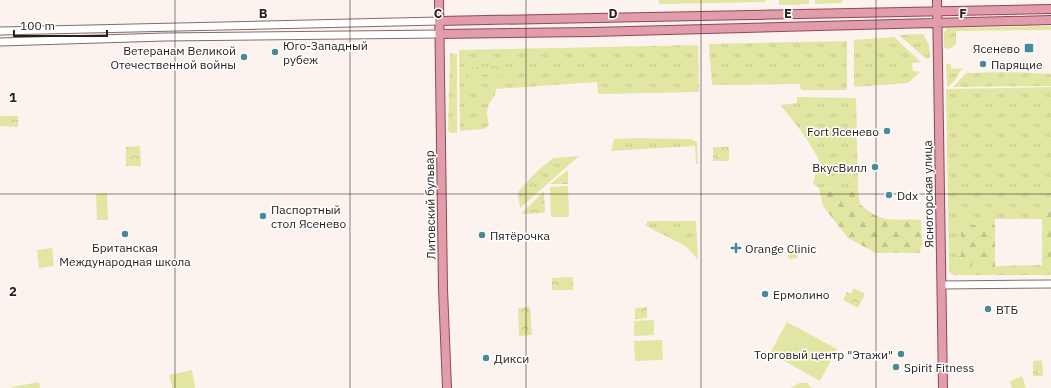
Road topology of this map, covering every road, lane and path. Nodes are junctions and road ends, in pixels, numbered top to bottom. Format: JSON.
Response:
{"nodes":[{"id":1,"x":439,"y":0,"type":"edge"},
{"id":2,"x":937,"y":0,"type":"edge"},
{"id":3,"x":1051,"y":9,"type":"edge"},
{"id":4,"x":937,"y":11,"type":"junction"},
{"id":5,"x":1051,"y":20,"type":"edge"},
{"id":6,"x":439,"y":21,"type":"junction"},
{"id":7,"x":938,"y":23,"type":"junction"},
{"id":8,"x":0,"y":31,"type":"edge"},
{"id":9,"x":440,"y":34,"type":"junction"},
{"id":10,"x":0,"y":42,"type":"edge"},
{"id":11,"x":1051,"y":284,"type":"edge"},
{"id":12,"x":942,"y":285,"type":"junction"},
{"id":13,"x":446,"y":388,"type":"edge"},
{"id":14,"x":943,"y":388,"type":"edge"}],
"edges":[{"from":1,"to":6,"type":"main road","name":"Литовский бульвар"},
{"from":2,"to":4,"type":"main road","name":"Ясногорская улица"},
{"from":3,"to":4,"type":"main road"},
{"from":4,"to":6,"type":"main road"},
{"from":4,"to":7,"type":"main road","name":"Ясногорская улица"},
{"from":5,"to":7,"type":"main road"},
{"from":6,"to":8,"type":"street"},
{"from":6,"to":9,"type":"main road","name":"Литовский бульвар"},
{"from":7,"to":9,"type":"main road"},
{"from":7,"to":12,"type":"main road","name":"Ясногорская улица"},
{"from":9,"to":10,"type":"street"},
{"from":9,"to":13,"type":"main road","name":"Литовский бульвар"},
{"from":11,"to":12,"type":"street"},
{"from":12,"to":14,"type":"main road","name":"Ясногорская улица"}]}
